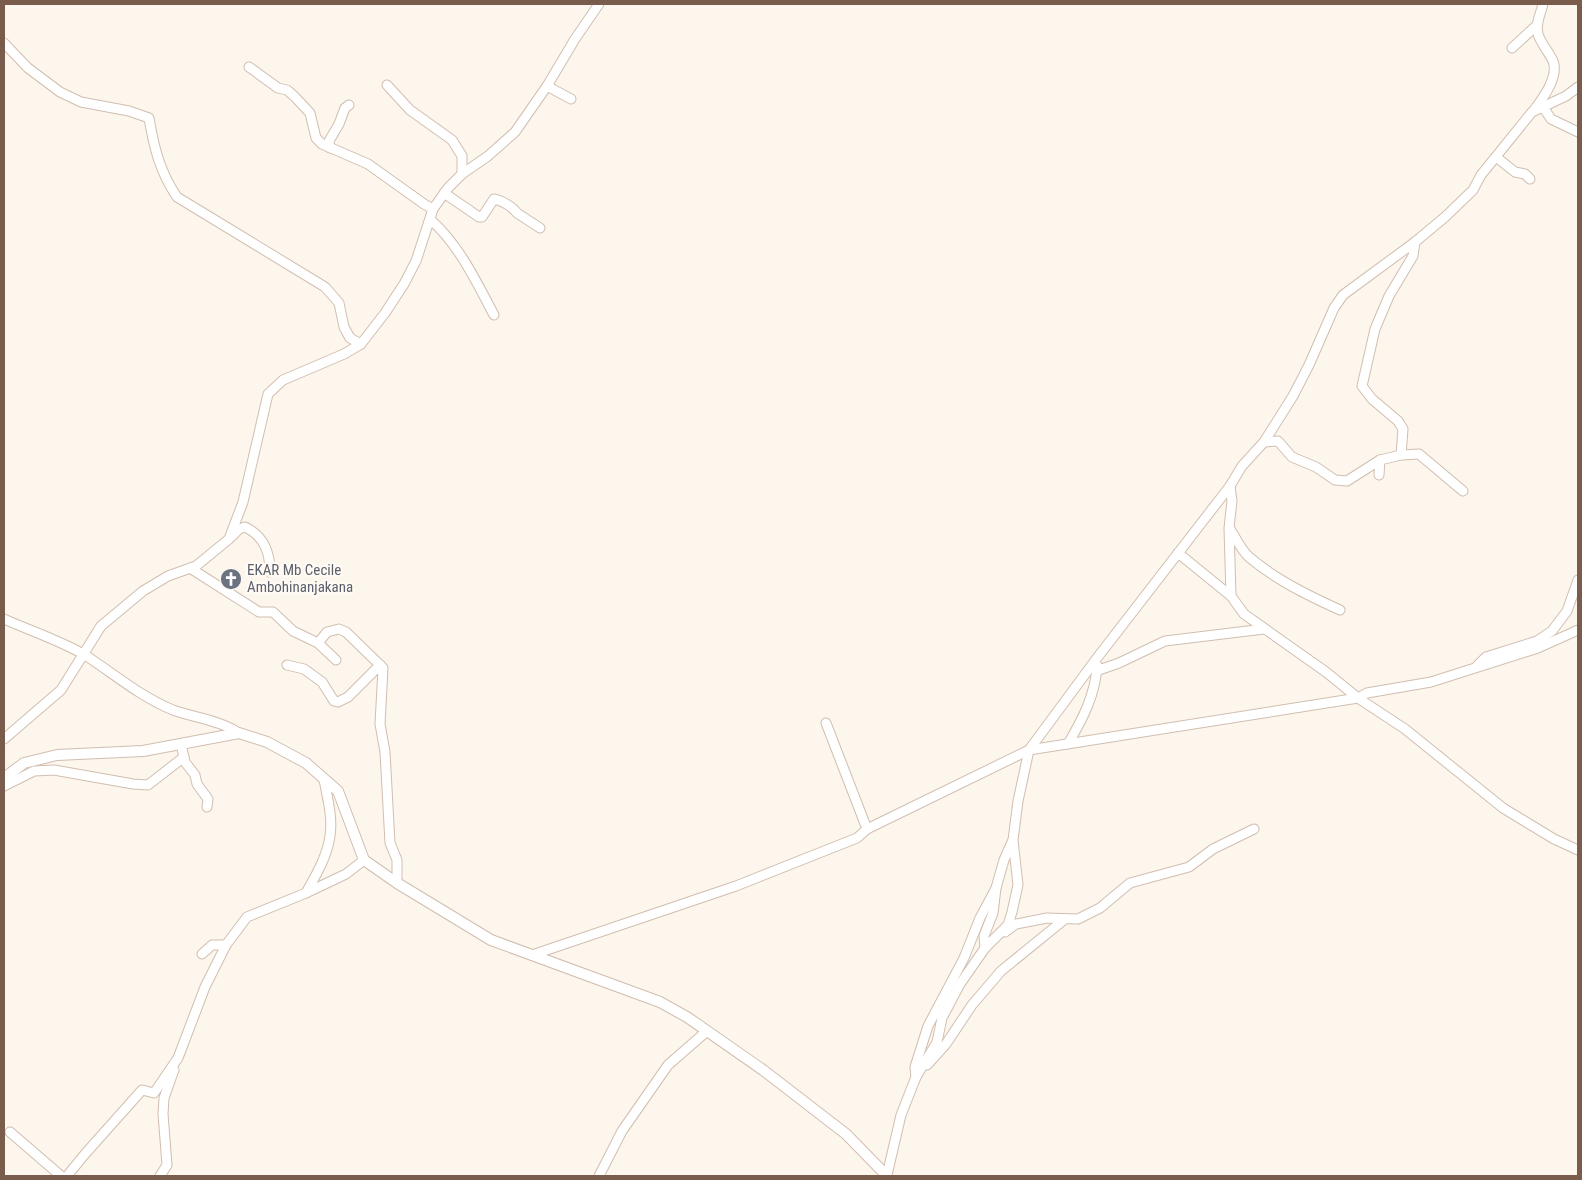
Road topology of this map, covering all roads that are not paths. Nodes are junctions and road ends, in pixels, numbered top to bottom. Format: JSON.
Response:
{"nodes":[{"id":1,"x":599,"y":4,"type":"edge"},
{"id":2,"x":1543,"y":4,"type":"edge"},
{"id":3,"x":1537,"y":25,"type":"junction"},
{"id":4,"x":4,"y":43,"type":"edge"},
{"id":5,"x":1512,"y":48,"type":"dead end"},
{"id":6,"x":249,"y":67,"type":"dead end"},
{"id":7,"x":387,"y":85,"type":"dead end"},
{"id":8,"x":547,"y":86,"type":"junction"},
{"id":9,"x":1578,"y":87,"type":"edge"},
{"id":10,"x":571,"y":99,"type":"dead end"},
{"id":11,"x":349,"y":105,"type":"dead end"},
{"id":12,"x":1543,"y":107,"type":"junction"},
{"id":13,"x":1532,"y":112,"type":"junction"},
{"id":14,"x":1578,"y":132,"type":"edge"},
{"id":15,"x":330,"y":148,"type":"junction"},
{"id":16,"x":1496,"y":157,"type":"junction"},
{"id":17,"x":462,"y":174,"type":"junction"},
{"id":18,"x":1530,"y":179,"type":"dead end"},
{"id":19,"x":444,"y":194,"type":"junction"},
{"id":20,"x":433,"y":209,"type":"junction"},
{"id":21,"x":431,"y":220,"type":"junction"},
{"id":22,"x":540,"y":228,"type":"dead end"},
{"id":23,"x":1415,"y":242,"type":"junction"},
{"id":24,"x":494,"y":315,"type":"dead end"},
{"id":25,"x":361,"y":344,"type":"junction"},
{"id":26,"x":1264,"y":442,"type":"junction"},
{"id":27,"x":1401,"y":455,"type":"junction"},
{"id":28,"x":1380,"y":460,"type":"junction"},
{"id":29,"x":1379,"y":475,"type":"dead end"},
{"id":30,"x":1230,"y":486,"type":"junction"},
{"id":31,"x":1463,"y":491,"type":"dead end"},
{"id":32,"x":1229,"y":528,"type":"junction"},
{"id":33,"x":229,"y":539,"type":"junction"},
{"id":34,"x":1178,"y":553,"type":"junction"},
{"id":35,"x":190,"y":568,"type":"junction"},
{"id":36,"x":270,"y":572,"type":"dead end"},
{"id":37,"x":1578,"y":580,"type":"edge"},
{"id":38,"x":1231,"y":596,"type":"junction"},
{"id":39,"x":1340,"y":610,"type":"dead end"},
{"id":40,"x":4,"y":619,"type":"edge"},
{"id":41,"x":1264,"y":629,"type":"junction"},
{"id":42,"x":1578,"y":630,"type":"edge"},
{"id":43,"x":318,"y":643,"type":"junction"},
{"id":44,"x":84,"y":655,"type":"junction"},
{"id":45,"x":1096,"y":658,"type":"junction"},
{"id":46,"x":336,"y":660,"type":"dead end"},
{"id":47,"x":286,"y":665,"type":"dead end"},
{"id":48,"x":380,"y":665,"type":"junction"},
{"id":49,"x":1475,"y":668,"type":"junction"},
{"id":50,"x":1096,"y":671,"type":"junction"},
{"id":51,"x":1358,"y":698,"type":"junction"},
{"id":52,"x":826,"y":723,"type":"dead end"},
{"id":53,"x":238,"y":732,"type":"junction"},
{"id":54,"x":4,"y":740,"type":"edge"},
{"id":55,"x":181,"y":744,"type":"junction"},
{"id":56,"x":1068,"y":744,"type":"junction"},
{"id":57,"x":1030,"y":750,"type":"junction"},
{"id":58,"x":184,"y":757,"type":"junction"},
{"id":59,"x":4,"y":778,"type":"edge"},
{"id":60,"x":324,"y":779,"type":"junction"},
{"id":61,"x":4,"y":786,"type":"edge"},
{"id":62,"x":207,"y":807,"type":"dead end"},
{"id":63,"x":867,"y":829,"type":"junction"},
{"id":64,"x":1254,"y":829,"type":"dead end"},
{"id":65,"x":1013,"y":840,"type":"junction"},
{"id":66,"x":1578,"y":850,"type":"edge"},
{"id":67,"x":364,"y":860,"type":"junction"},
{"id":68,"x":398,"y":883,"type":"junction"},
{"id":69,"x":996,"y":888,"type":"junction"},
{"id":70,"x":306,"y":893,"type":"junction"},
{"id":71,"x":1065,"y":919,"type":"junction"},
{"id":72,"x":226,"y":945,"type":"junction"},
{"id":73,"x":985,"y":948,"type":"junction"},
{"id":74,"x":202,"y":954,"type":"dead end"},
{"id":75,"x":532,"y":955,"type":"junction"},
{"id":76,"x":707,"y":1031,"type":"junction"},
{"id":77,"x":178,"y":1058,"type":"junction"},
{"id":78,"x":916,"y":1077,"type":"junction"},
{"id":79,"x":10,"y":1132,"type":"dead end"},
{"id":80,"x":61,"y":1176,"type":"edge"},
{"id":81,"x":67,"y":1176,"type":"edge"},
{"id":82,"x":160,"y":1176,"type":"edge"},
{"id":83,"x":599,"y":1176,"type":"edge"},
{"id":84,"x":887,"y":1176,"type":"edge"}],
"edges":[{"from":1,"to":8,"type":"street"},
{"from":2,"to":3,"type":"street"},
{"from":3,"to":5,"type":"street"},
{"from":3,"to":13,"type":"street"},
{"from":4,"to":25,"type":"street"},
{"from":6,"to":15,"type":"street"},
{"from":7,"to":17,"type":"street"},
{"from":8,"to":10,"type":"street"},
{"from":8,"to":17,"type":"street"},
{"from":9,"to":12,"type":"street"},
{"from":11,"to":15,"type":"street"},
{"from":12,"to":13,"type":"street"},
{"from":12,"to":14,"type":"street"},
{"from":13,"to":16,"type":"street"},
{"from":15,"to":20,"type":"street"},
{"from":16,"to":18,"type":"street"},
{"from":16,"to":23,"type":"street"},
{"from":17,"to":19,"type":"street"},
{"from":19,"to":20,"type":"street"},
{"from":19,"to":22,"type":"street"},
{"from":20,"to":21,"type":"street"},
{"from":21,"to":24,"type":"street"},
{"from":21,"to":25,"type":"street"},
{"from":23,"to":26,"type":"street"},
{"from":23,"to":27,"type":"street"},
{"from":25,"to":33,"type":"street"},
{"from":26,"to":28,"type":"street"},
{"from":26,"to":30,"type":"street"},
{"from":27,"to":28,"type":"street"},
{"from":27,"to":31,"type":"street"},
{"from":28,"to":29,"type":"street"},
{"from":30,"to":32,"type":"street"},
{"from":30,"to":34,"type":"street"},
{"from":32,"to":38,"type":"street"},
{"from":32,"to":39,"type":"street"},
{"from":33,"to":35,"type":"street"},
{"from":33,"to":36,"type":"street"},
{"from":34,"to":38,"type":"street"},
{"from":34,"to":45,"type":"street"},
{"from":35,"to":43,"type":"street"},
{"from":35,"to":44,"type":"street"},
{"from":37,"to":49,"type":"street"},
{"from":38,"to":41,"type":"street"},
{"from":40,"to":44,"type":"street"},
{"from":41,"to":50,"type":"street"},
{"from":41,"to":51,"type":"street"},
{"from":42,"to":49,"type":"street"},
{"from":43,"to":46,"type":"street"},
{"from":43,"to":48,"type":"street"},
{"from":44,"to":53,"type":"street"},
{"from":44,"to":54,"type":"street"},
{"from":45,"to":50,"type":"street"},
{"from":45,"to":57,"type":"street"},
{"from":47,"to":48,"type":"street"},
{"from":48,"to":68,"type":"street"},
{"from":49,"to":51,"type":"street"},
{"from":50,"to":56,"type":"street"},
{"from":51,"to":56,"type":"street"},
{"from":51,"to":66,"type":"street"},
{"from":52,"to":63,"type":"street"},
{"from":53,"to":55,"type":"street"},
{"from":53,"to":60,"type":"street"},
{"from":55,"to":58,"type":"street"},
{"from":55,"to":59,"type":"street"},
{"from":56,"to":57,"type":"street"},
{"from":57,"to":63,"type":"street"},
{"from":57,"to":65,"type":"street"},
{"from":58,"to":61,"type":"street"},
{"from":58,"to":62,"type":"street"},
{"from":60,"to":67,"type":"street"},
{"from":60,"to":70,"type":"street"},
{"from":63,"to":75,"type":"street"},
{"from":64,"to":71,"type":"street"},
{"from":65,"to":69,"type":"street"},
{"from":65,"to":73,"type":"street"},
{"from":67,"to":68,"type":"street"},
{"from":67,"to":70,"type":"street"},
{"from":68,"to":75,"type":"street"},
{"from":69,"to":73,"type":"street"},
{"from":69,"to":78,"type":"street"},
{"from":70,"to":72,"type":"street"},
{"from":71,"to":73,"type":"street"},
{"from":71,"to":78,"type":"street"},
{"from":72,"to":74,"type":"street"},
{"from":72,"to":77,"type":"street"},
{"from":73,"to":78,"type":"street"},
{"from":75,"to":76,"type":"street"},
{"from":76,"to":83,"type":"street"},
{"from":76,"to":84,"type":"street"},
{"from":77,"to":81,"type":"street"},
{"from":77,"to":82,"type":"street"},
{"from":78,"to":84,"type":"street"},
{"from":79,"to":80,"type":"street"}]}
